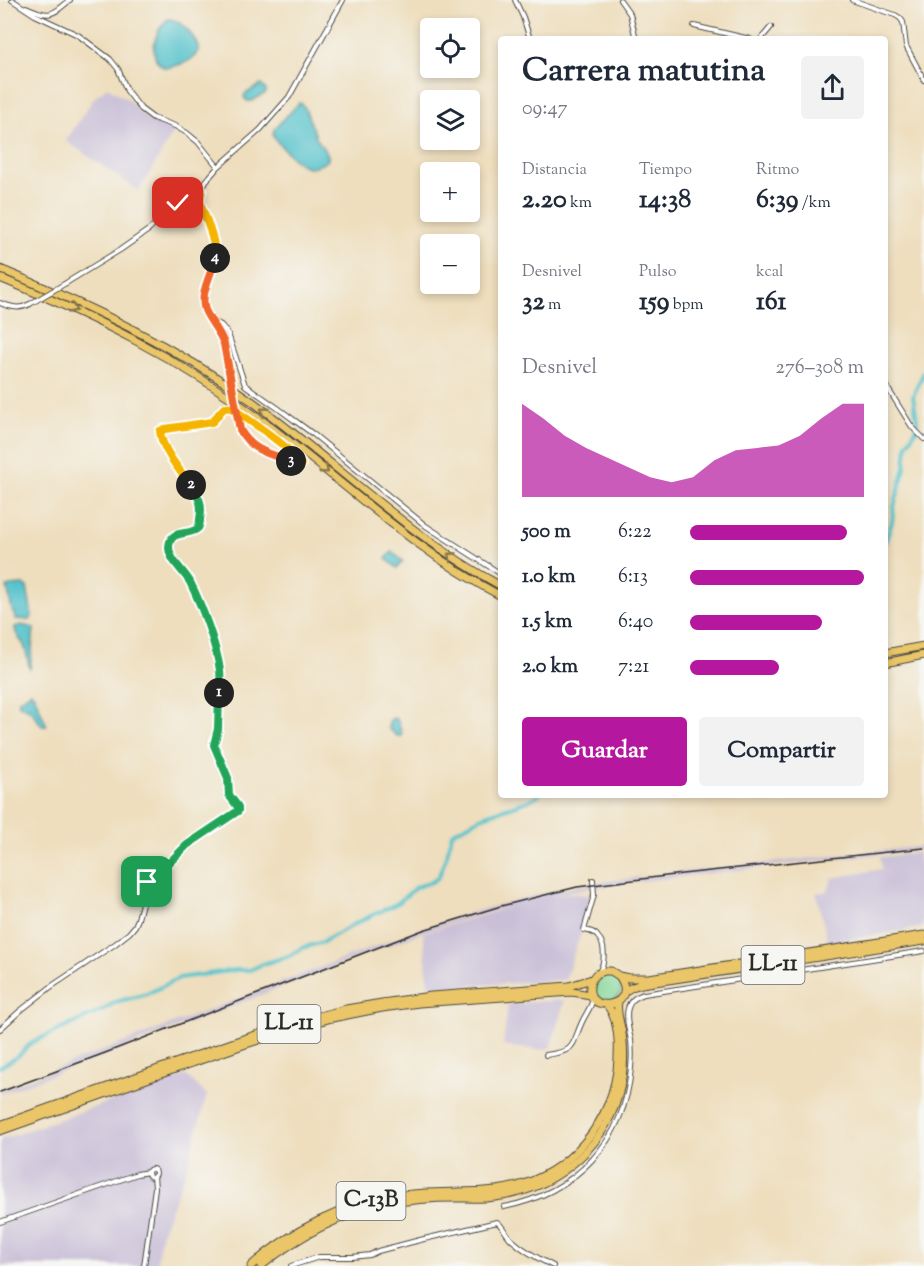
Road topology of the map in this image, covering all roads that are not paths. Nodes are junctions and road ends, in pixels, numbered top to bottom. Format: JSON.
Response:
{"nodes":[{"id":1,"x":12,"y":0,"type":"edge"},
{"id":2,"x":70,"y":0,"type":"edge"},
{"id":3,"x":343,"y":0,"type":"edge"},
{"id":4,"x":515,"y":0,"type":"edge"},
{"id":5,"x":620,"y":0,"type":"edge"},
{"id":6,"x":852,"y":0,"type":"edge"},
{"id":7,"x":22,"y":7,"type":"junction"},
{"id":8,"x":57,"y":16,"type":"junction"},
{"id":9,"x":59,"y":26,"type":"junction"},
{"id":10,"x":694,"y":26,"type":"dead end"},
{"id":11,"x":771,"y":27,"type":"dead end"},
{"id":12,"x":529,"y":36,"type":"edge"},
{"id":13,"x":635,"y":36,"type":"edge"},
{"id":14,"x":737,"y":36,"type":"edge"},
{"id":15,"x":764,"y":36,"type":"edge"},
{"id":16,"x":924,"y":80,"type":"edge"},
{"id":17,"x":218,"y":168,"type":"junction"},
{"id":18,"x":202,"y":190,"type":"junction"},
{"id":19,"x":0,"y":269,"type":"edge"},
{"id":20,"x":0,"y":278,"type":"edge"},
{"id":21,"x":0,"y":303,"type":"edge"},
{"id":22,"x":212,"y":321,"type":"junction"},
{"id":23,"x":888,"y":389,"type":"edge"},
{"id":24,"x":924,"y":439,"type":"edge"},
{"id":25,"x":498,"y":572,"type":"edge"},
{"id":26,"x":498,"y":584,"type":"edge"},
{"id":27,"x":498,"y":594,"type":"edge"},
{"id":28,"x":924,"y":646,"type":"edge"},
{"id":29,"x":888,"y":652,"type":"edge"},
{"id":30,"x":924,"y":655,"type":"edge"},
{"id":31,"x":888,"y":662,"type":"edge"},
{"id":32,"x":593,"y":880,"type":"dead end"},
{"id":33,"x":924,"y":933,"type":"edge"},
{"id":34,"x":924,"y":941,"type":"edge"},
{"id":35,"x":924,"y":951,"type":"edge"},
{"id":36,"x":603,"y":957,"type":"junction"},
{"id":37,"x":611,"y":971,"type":"junction"},
{"id":38,"x":619,"y":976,"type":"junction"},
{"id":39,"x":594,"y":977,"type":"junction"},
{"id":40,"x":624,"y":992,"type":"junction"},
{"id":41,"x":592,"y":996,"type":"junction"},
{"id":42,"x":618,"y":1002,"type":"junction"},
{"id":43,"x":604,"y":1005,"type":"junction"},
{"id":44,"x":590,"y":1010,"type":"junction"},
{"id":45,"x":0,"y":1029,"type":"edge"},
{"id":46,"x":546,"y":1055,"type":"dead end"},
{"id":47,"x":0,"y":1125,"type":"edge"},
{"id":48,"x":0,"y":1131,"type":"edge"},
{"id":49,"x":504,"y":1208,"type":"dead end"},
{"id":50,"x":0,"y":1222,"type":"edge"},
{"id":51,"x":144,"y":1266,"type":"edge"},
{"id":52,"x":251,"y":1266,"type":"edge"},
{"id":53,"x":261,"y":1266,"type":"edge"},
{"id":54,"x":291,"y":1266,"type":"edge"},
{"id":55,"x":553,"y":1266,"type":"edge"}],
"edges":[{"from":1,"to":7,"type":"street"},
{"from":2,"to":8,"type":"street"},
{"from":3,"to":17,"type":"street"},
{"from":4,"to":12,"type":"street"},
{"from":5,"to":13,"type":"street"},
{"from":6,"to":16,"type":"street"},
{"from":7,"to":8,"type":"street"},
{"from":7,"to":9,"type":"street"},
{"from":8,"to":9,"type":"street"},
{"from":9,"to":17,"type":"street"},
{"from":10,"to":14,"type":"street"},
{"from":11,"to":15,"type":"street"},
{"from":17,"to":18,"type":"street"},
{"from":18,"to":21,"type":"street","bridge":true},
{"from":18,"to":22,"type":"street"},
{"from":26,"to":19,"type":"highway","one_way":true},
{"from":20,"to":27,"type":"highway","one_way":true},
{"from":22,"to":25,"type":"street"},
{"from":22,"to":45,"type":"street","bridge":true},
{"from":23,"to":24,"type":"street"},
{"from":28,"to":29,"type":"highway"},
{"from":30,"to":31,"type":"highway"},
{"from":32,"to":36,"type":"street"},
{"from":33,"to":38,"type":"highway","number":"LL-11"},
{"from":34,"to":40,"type":"highway","number":"LL-11"},
{"from":35,"to":49,"type":"street"},
{"from":36,"to":37,"type":"street"},
{"from":36,"to":39,"type":"street"},
{"from":37,"to":38,"type":"highway","number":"LL-11"},
{"from":37,"to":39,"type":"highway","number":"LL-11"},
{"from":38,"to":40,"type":"highway"},
{"from":39,"to":41,"type":"highway"},
{"from":39,"to":47,"type":"highway","number":"LL-11"},
{"from":40,"to":42,"type":"highway"},
{"from":41,"to":43,"type":"highway"},
{"from":41,"to":44,"type":"street"},
{"from":41,"to":48,"type":"highway","number":"LL-11"},
{"from":42,"to":43,"type":"highway"},
{"from":42,"to":53,"type":"highway","number":"C-13B"},
{"from":43,"to":44,"type":"street"},
{"from":43,"to":52,"type":"highway","number":"C-13B"},
{"from":44,"to":46,"type":"street"},
{"from":50,"to":51,"type":"street"},
{"from":54,"to":55,"type":"street"}]}
